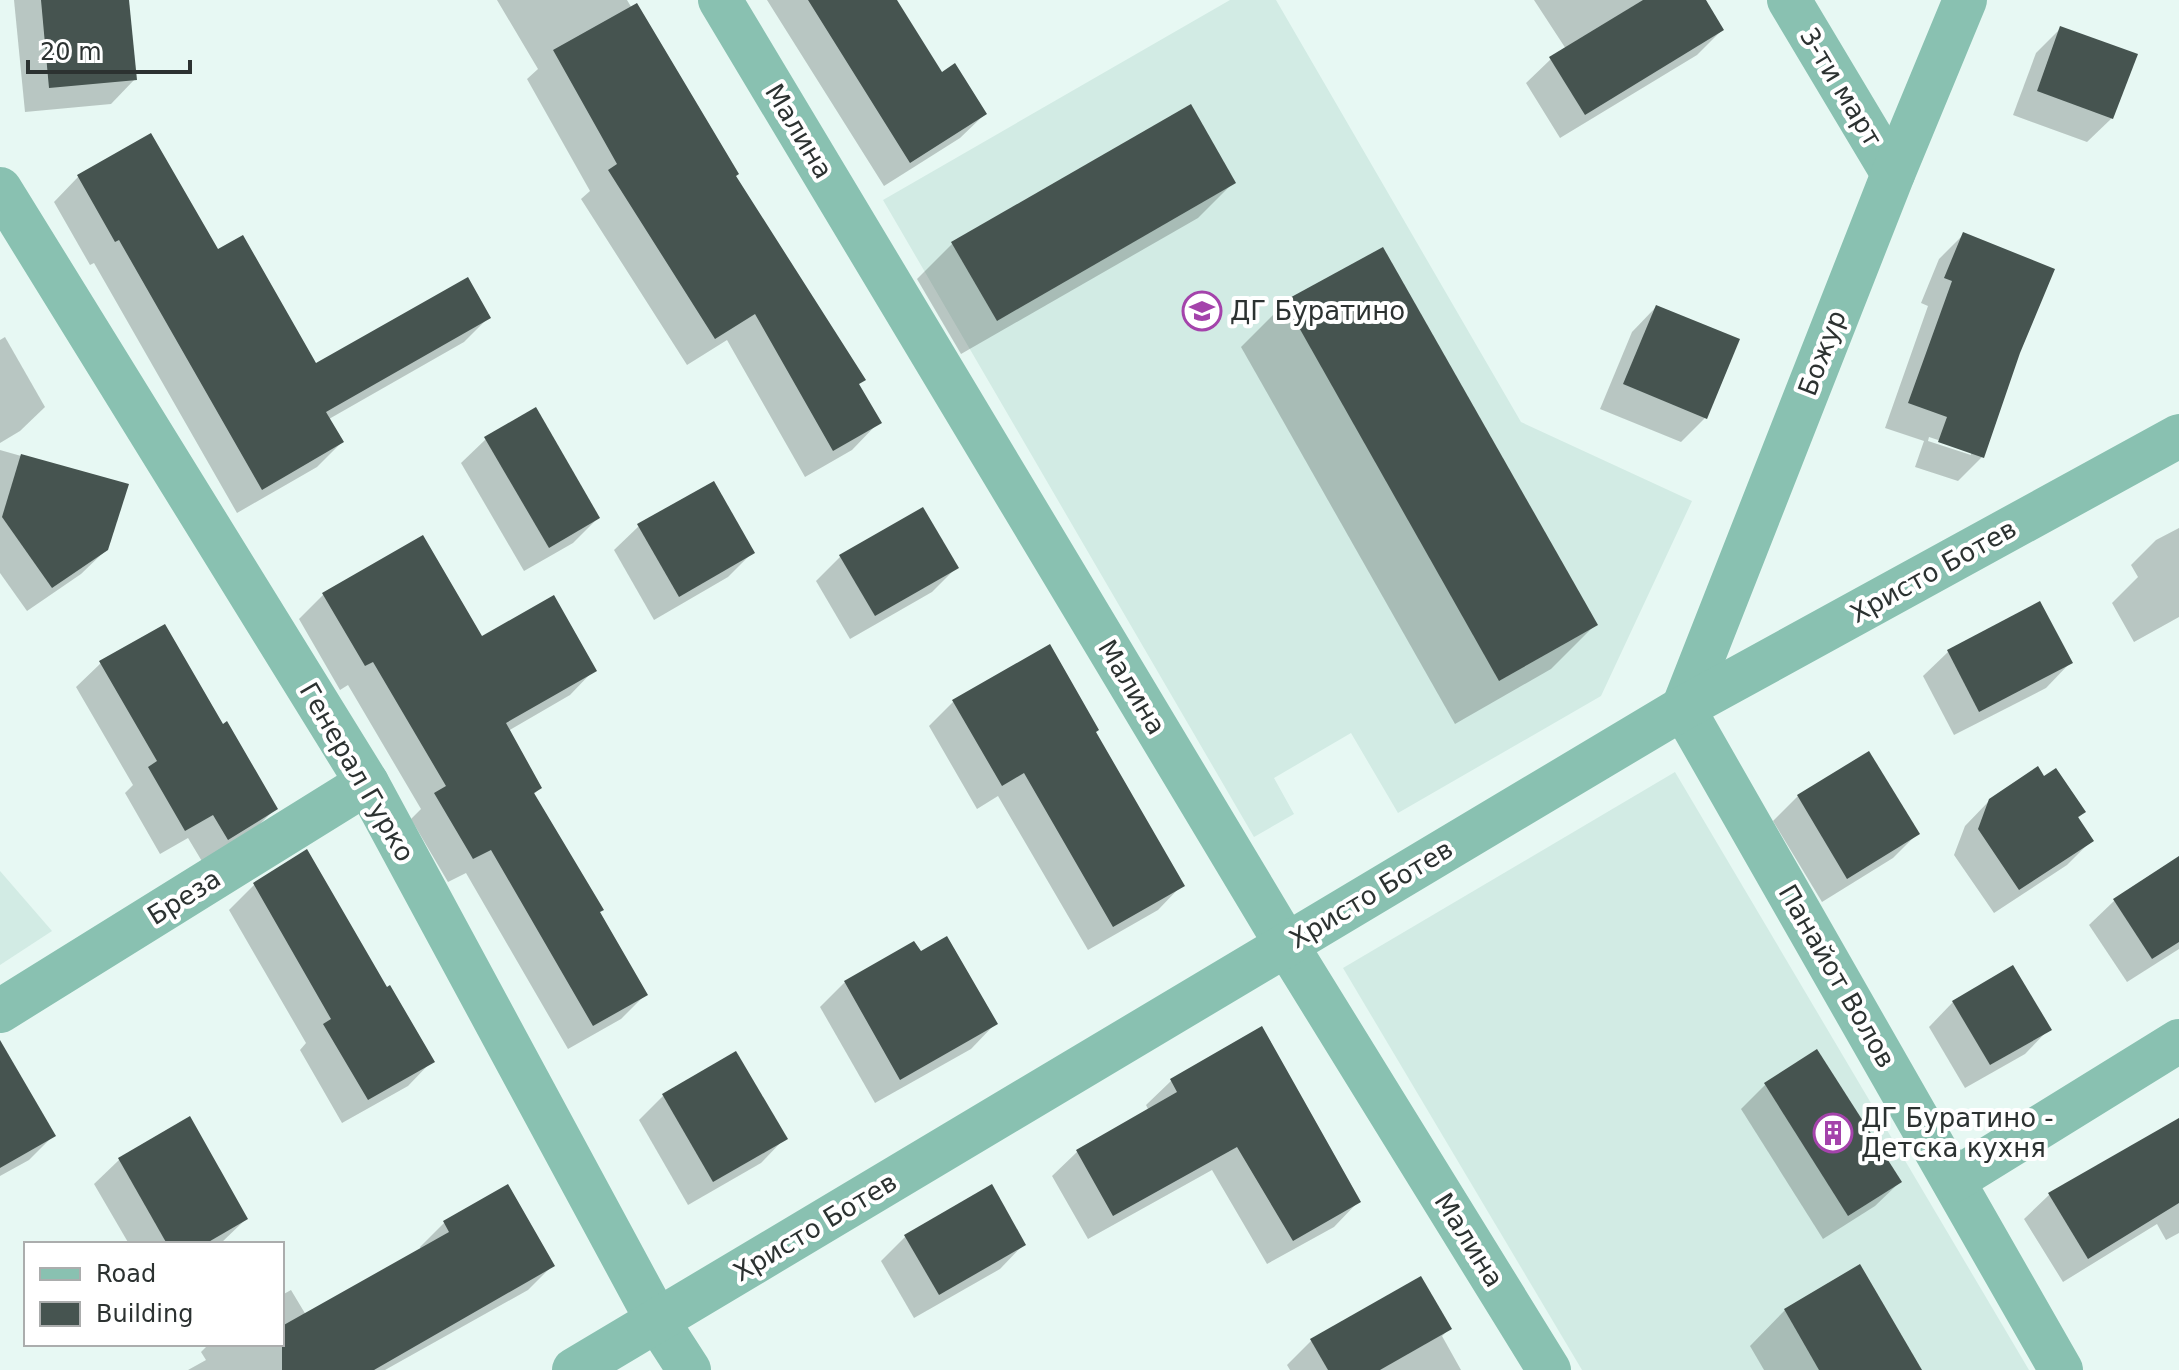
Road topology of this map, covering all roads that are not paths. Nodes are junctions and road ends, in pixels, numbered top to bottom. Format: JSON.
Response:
{"nodes":[{"id":1,"x":720,"y":0,"type":"edge"},
{"id":2,"x":1789,"y":0,"type":"edge"},
{"id":3,"x":1965,"y":0,"type":"edge"},
{"id":4,"x":1893,"y":174,"type":"junction"},
{"id":5,"x":0,"y":189,"type":"edge"},
{"id":6,"x":2179,"y":436,"type":"edge"},
{"id":7,"x":1683,"y":708,"type":"junction"},
{"id":8,"x":367,"y":783,"type":"junction"},
{"id":9,"x":1286,"y":944,"type":"junction"},
{"id":10,"x":0,"y":1011,"type":"edge"},
{"id":11,"x":2179,"y":1041,"type":"edge"},
{"id":12,"x":1954,"y":1180,"type":"junction"},
{"id":13,"x":658,"y":1322,"type":"junction"},
{"id":14,"x":574,"y":1370,"type":"edge"},
{"id":15,"x":689,"y":1370,"type":"edge"},
{"id":16,"x":1549,"y":1370,"type":"edge"},
{"id":17,"x":2061,"y":1370,"type":"edge"}],
"edges":[{"from":1,"to":9,"type":"street","name":"Малина"},
{"from":2,"to":4,"type":"street","name":"3-ти март"},
{"from":3,"to":4,"type":"street","name":"Божур"},
{"from":4,"to":7,"type":"street","name":"Божур"},
{"from":5,"to":8,"type":"street","name":"Генерал Гурко"},
{"from":6,"to":7,"type":"street","name":"Христо Ботев"},
{"from":7,"to":9,"type":"street","name":"Христо Ботев"},
{"from":7,"to":12,"type":"street","name":"Панайот Волов"},
{"from":8,"to":10,"type":"street","name":"Бреза"},
{"from":8,"to":13,"type":"street","name":"Генерал Гурко"},
{"from":9,"to":13,"type":"street","name":"Христо Ботев"},
{"from":9,"to":16,"type":"street","name":"Малина"},
{"from":11,"to":12,"type":"street"},
{"from":12,"to":17,"type":"street","name":"Панайот Волов"},
{"from":13,"to":14,"type":"street","name":"Христо Ботев"},
{"from":13,"to":15,"type":"street","name":"Генерал Гурко"}]}
